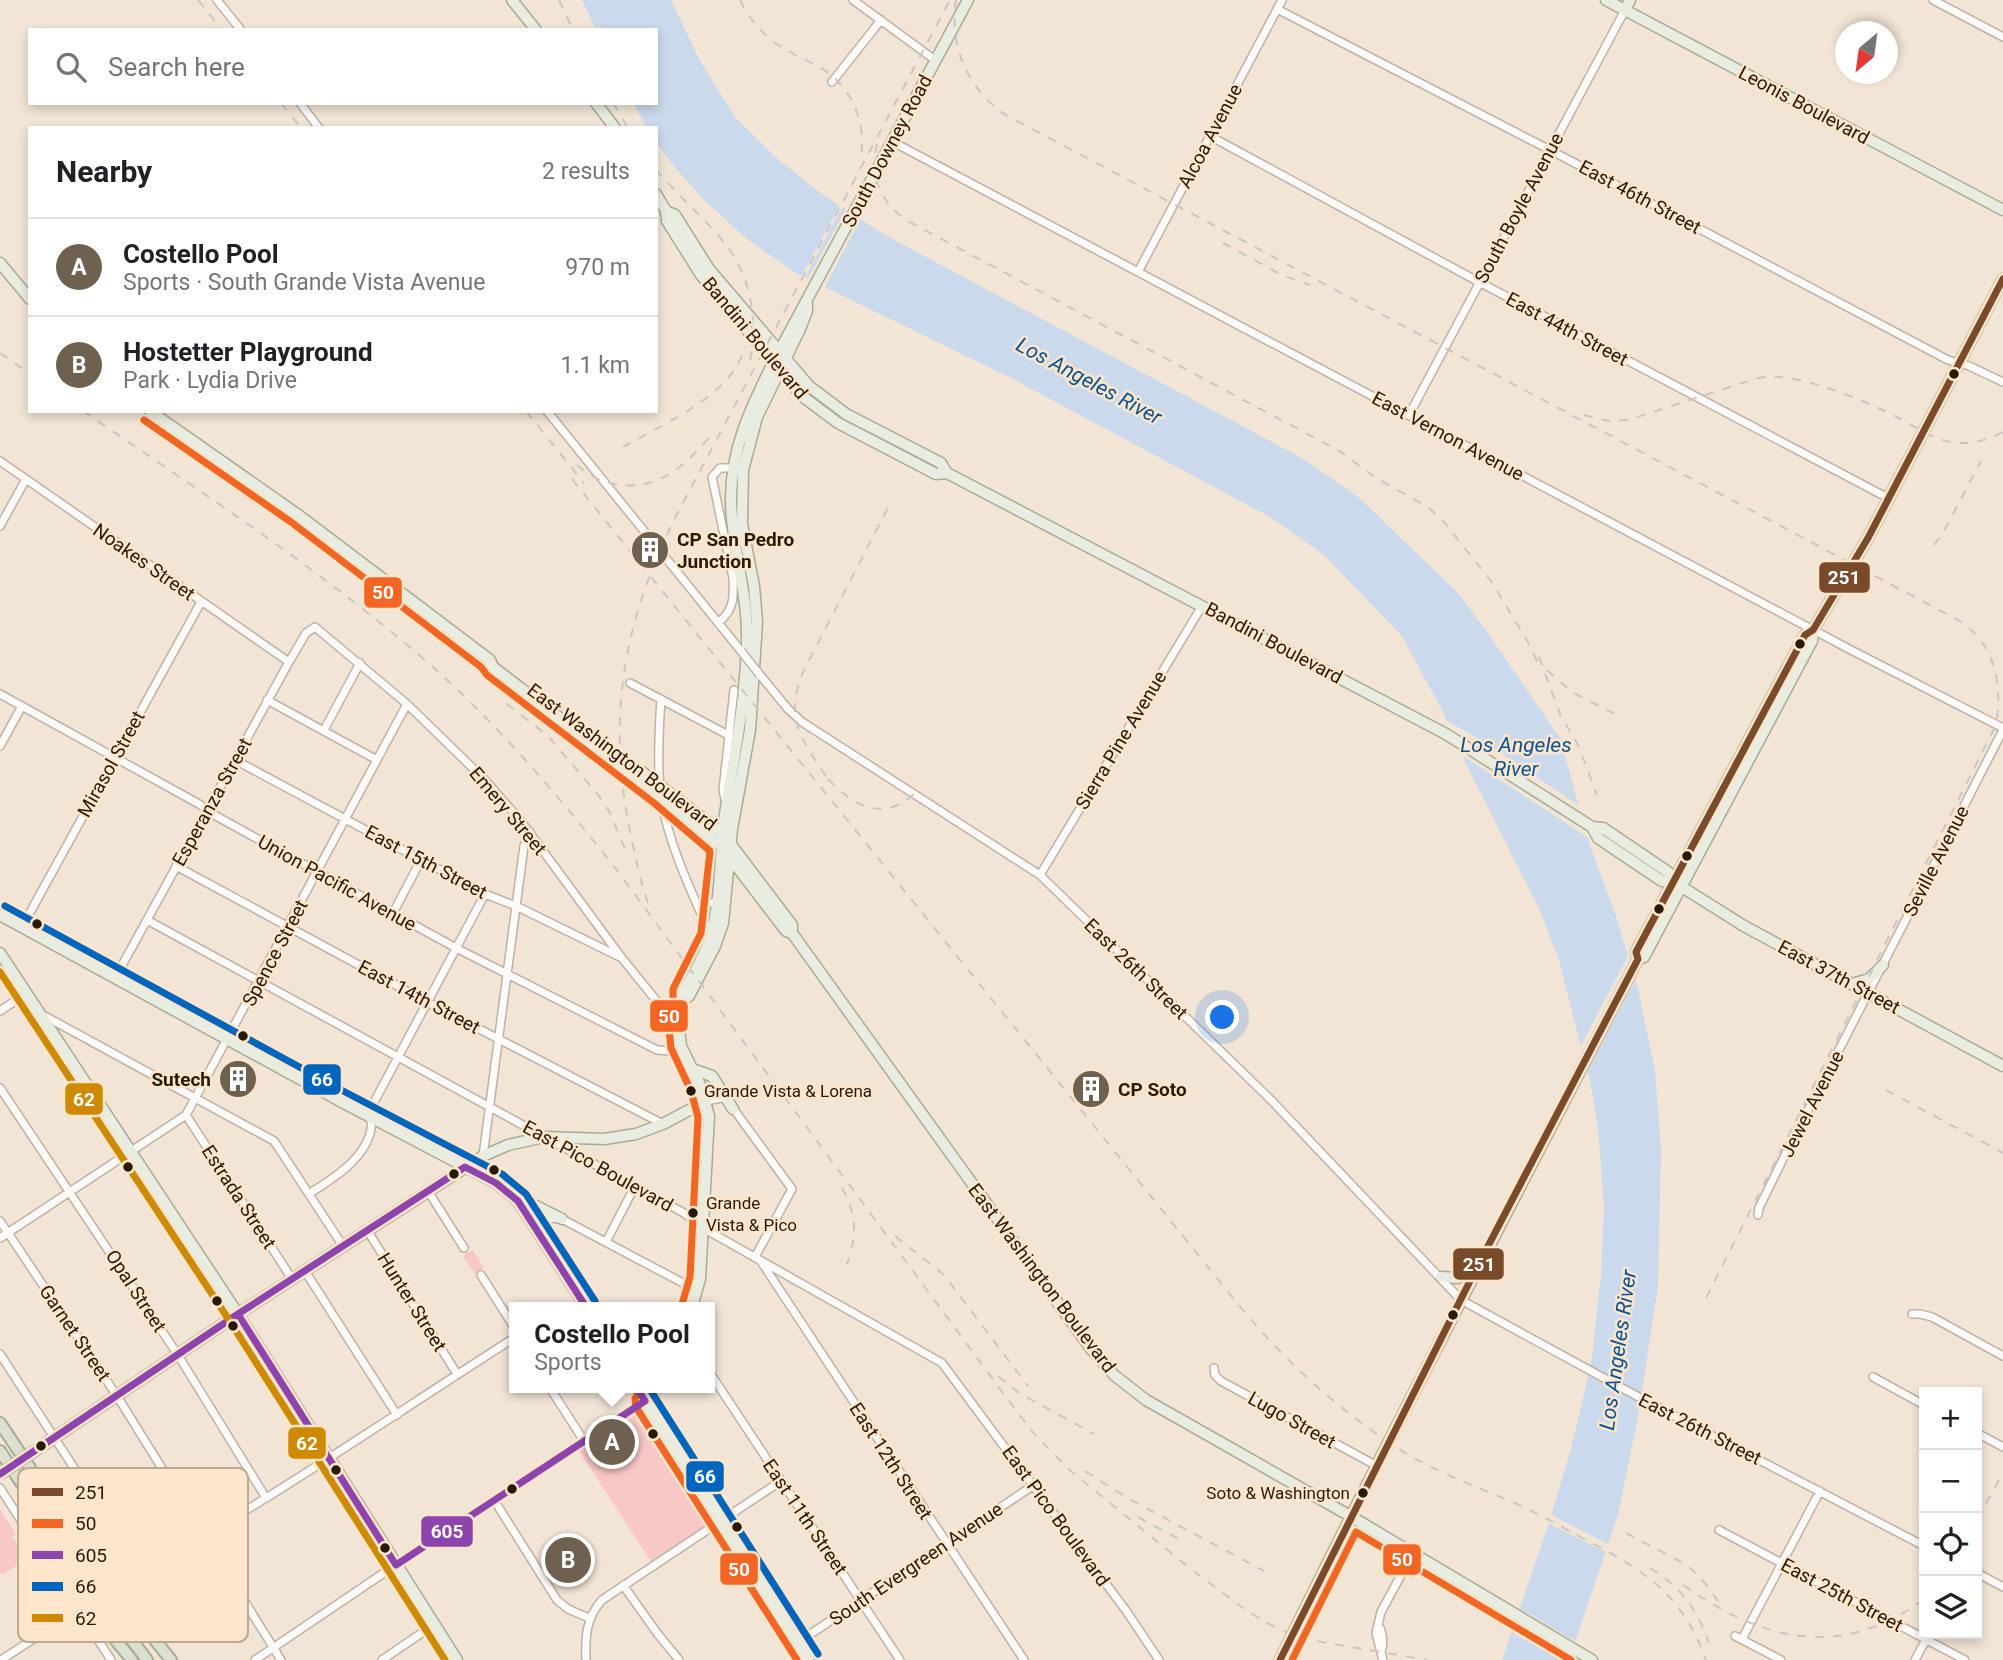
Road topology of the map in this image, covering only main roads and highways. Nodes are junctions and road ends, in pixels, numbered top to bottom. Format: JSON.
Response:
{"nodes":[{"id":1,"x":512,"y":0,"type":"edge"},
{"id":2,"x":968,"y":0,"type":"edge"},
{"id":3,"x":1606,"y":0,"type":"edge"},
{"id":4,"x":1627,"y":5,"type":"edge"},
{"id":5,"x":534,"y":28,"type":"edge"},
{"id":6,"x":598,"y":105,"type":"edge"},
{"id":7,"x":613,"y":126,"type":"edge"},
{"id":8,"x":658,"y":197,"type":"edge"},
{"id":9,"x":2003,"y":210,"type":"edge"},
{"id":10,"x":666,"y":211,"type":"junction"},
{"id":11,"x":0,"y":263,"type":"edge"},
{"id":12,"x":2003,"y":279,"type":"edge"},
{"id":13,"x":28,"y":297,"type":"edge"},
{"id":14,"x":807,"y":303,"type":"junction"},
{"id":15,"x":789,"y":332,"type":"junction"},
{"id":16,"x":769,"y":341,"type":"junction"},
{"id":17,"x":779,"y":361,"type":"junction"},
{"id":18,"x":153,"y":413,"type":"edge"},
{"id":19,"x":661,"y":791,"type":"junction"},
{"id":20,"x":726,"y":810,"type":"junction"},
{"id":21,"x":703,"y":817,"type":"junction"},
{"id":22,"x":725,"y":840,"type":"junction"},
{"id":23,"x":729,"y":855,"type":"junction"},
{"id":24,"x":1676,"y":883,"type":"junction"},
{"id":25,"x":726,"y":887,"type":"junction"},
{"id":26,"x":754,"y":888,"type":"junction"},
{"id":27,"x":0,"y":915,"type":"edge"},
{"id":28,"x":792,"y":933,"type":"junction"},
{"id":29,"x":715,"y":937,"type":"junction"},
{"id":30,"x":0,"y":953,"type":"edge"},
{"id":31,"x":1883,"y":965,"type":"road end"},
{"id":32,"x":1852,"y":985,"type":"junction"},
{"id":33,"x":2003,"y":1066,"type":"edge"},
{"id":34,"x":692,"y":1069,"type":"junction"},
{"id":35,"x":706,"y":1101,"type":"junction"},
{"id":36,"x":733,"y":1109,"type":"road end"},
{"id":37,"x":466,"y":1167,"type":"junction"},
{"id":38,"x":509,"y":1193,"type":"junction"},
{"id":39,"x":562,"y":1219,"type":"road end"},
{"id":40,"x":1475,"y":1271,"type":"junction"},
{"id":41,"x":1441,"y":1278,"type":"road end"},
{"id":42,"x":583,"y":1302,"type":"edge"},
{"id":43,"x":694,"y":1302,"type":"edge"},
{"id":44,"x":239,"y":1314,"type":"junction"},
{"id":45,"x":640,"y":1393,"type":"edge"},
{"id":46,"x":649,"y":1393,"type":"edge"},
{"id":47,"x":645,"y":1401,"type":"junction"},
{"id":48,"x":0,"y":1423,"type":"edge"},
{"id":49,"x":0,"y":1451,"type":"edge"},
{"id":50,"x":30,"y":1468,"type":"edge"},
{"id":51,"x":0,"y":1474,"type":"edge"},
{"id":52,"x":18,"y":1478,"type":"edge"},
{"id":53,"x":1352,"y":1517,"type":"junction"},
{"id":54,"x":117,"y":1642,"type":"edge"},
{"id":55,"x":133,"y":1642,"type":"edge"},
{"id":56,"x":155,"y":1642,"type":"edge"},
{"id":57,"x":1588,"y":1657,"type":"edge"},
{"id":58,"x":132,"y":1660,"type":"edge"},
{"id":59,"x":147,"y":1660,"type":"edge"},
{"id":60,"x":170,"y":1660,"type":"edge"},
{"id":61,"x":457,"y":1660,"type":"edge"},
{"id":62,"x":809,"y":1660,"type":"edge"},
{"id":63,"x":1280,"y":1660,"type":"edge"}],
"edges":[{"from":1,"to":5,"type":"main road"},
{"from":2,"to":14,"type":"main road","name":"South Downey Road"},
{"from":3,"to":4,"type":"main road","name":"Leonis Boulevard"},
{"from":4,"to":9,"type":"main road","name":"Leonis Boulevard"},
{"from":6,"to":7,"type":"main road"},
{"from":8,"to":10,"type":"main road","name":"Bandini Boulevard"},
{"from":10,"to":16,"type":"main road","name":"Bandini Boulevard"},
{"from":10,"to":17,"type":"main road","name":"Bandini Boulevard"},
{"from":11,"to":13,"type":"main road"},
{"from":12,"to":24,"type":"main road"},
{"from":14,"to":15,"type":"main road","name":"South Downey Road"},
{"from":14,"to":17,"type":"main road","name":"South Downey Road"},
{"from":15,"to":16,"type":"main road"},
{"from":15,"to":17,"type":"main road","name":"South Downey Road"},
{"from":16,"to":17,"type":"main road","name":"Bandini Boulevard"},
{"from":17,"to":20,"type":"main road","name":"South Downey Road"},
{"from":17,"to":22,"type":"main road","name":"South Downey Road"},
{"from":17,"to":24,"type":"main road","name":"Bandini Boulevard"},
{"from":18,"to":19,"type":"main road","name":"East Washington Boulevard"},
{"from":19,"to":21,"type":"main road","name":"East Washington Boulevard"},
{"from":19,"to":22,"type":"main road","name":"East Washington Boulevard"},
{"from":20,"to":21,"type":"main road"},
{"from":20,"to":22,"type":"main road","name":"South Downey Road"},
{"from":21,"to":22,"type":"main road","name":"East Washington Boulevard"},
{"from":22,"to":23,"type":"main road","name":"South Downey Road"},
{"from":22,"to":28,"type":"main road","name":"East Washington Boulevard"},
{"from":22,"to":29,"type":"main road"},
{"from":23,"to":25,"type":"main road","name":"South Downey Road"},
{"from":23,"to":26,"type":"main road","name":"East Washington Boulevard"},
{"from":24,"to":32,"type":"main road","name":"East 37th Street"},
{"from":24,"to":40,"type":"main road"},
{"from":25,"to":26,"type":"main road"},
{"from":25,"to":29,"type":"main road","name":"South Downey Road"},
{"from":26,"to":28,"type":"main road","name":"East Washington Boulevard"},
{"from":27,"to":37,"type":"main road"},
{"from":28,"to":53,"type":"main road","name":"East Washington Boulevard"},
{"from":29,"to":34,"type":"main road"},
{"from":30,"to":44,"type":"main road"},
{"from":31,"to":32,"type":"main road"},
{"from":32,"to":33,"type":"main road","name":"East 37th Street"},
{"from":34,"to":35,"type":"main road"},
{"from":34,"to":36,"type":"main road"},
{"from":35,"to":37,"type":"main road"},
{"from":35,"to":43,"type":"main road"},
{"from":37,"to":38,"type":"main road"},
{"from":37,"to":44,"type":"main road"},
{"from":38,"to":39,"type":"main road"},
{"from":38,"to":42,"type":"main road"},
{"from":40,"to":41,"type":"main road"},
{"from":40,"to":53,"type":"main road"},
{"from":44,"to":51,"type":"main road","bridge":true},
{"from":44,"to":61,"type":"main road"},
{"from":45,"to":47,"type":"main road"},
{"from":46,"to":47,"type":"main road"},
{"from":47,"to":62,"type":"main road"},
{"from":48,"to":50,"type":"highway"},
{"from":49,"to":52,"type":"highway"},
{"from":53,"to":57,"type":"main road","name":"East Washington Boulevard"},
{"from":53,"to":63,"type":"main road"},
{"from":54,"to":58,"type":"highway"},
{"from":55,"to":59,"type":"highway"},
{"from":56,"to":60,"type":"highway"}]}
